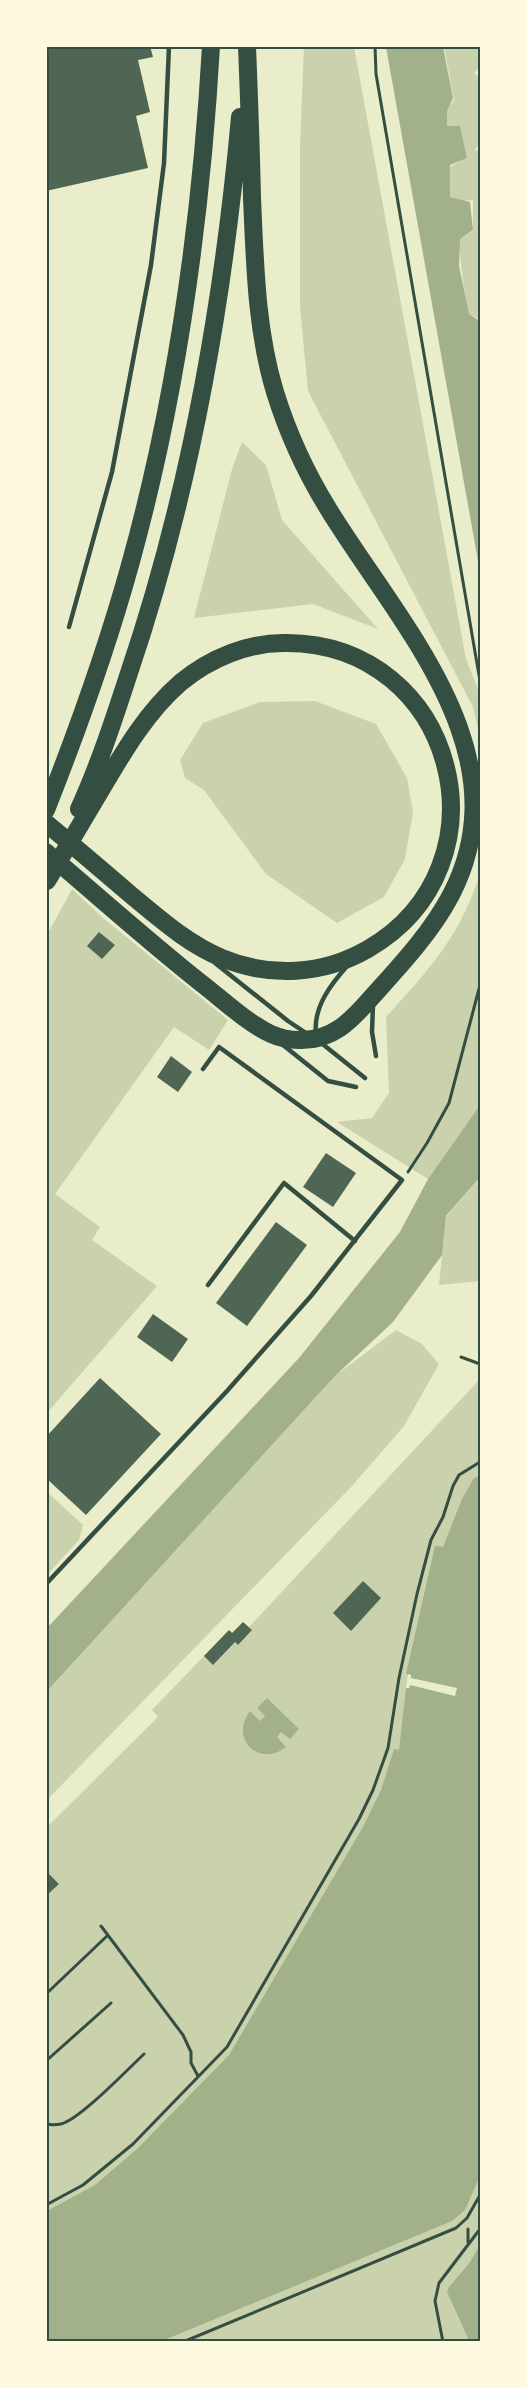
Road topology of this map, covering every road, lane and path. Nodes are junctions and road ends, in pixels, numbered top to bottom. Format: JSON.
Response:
{"nodes":[{"id":1,"x":169,"y":46,"type":"edge"},
{"id":2,"x":211,"y":46,"type":"edge"},
{"id":3,"x":246,"y":46,"type":"edge"},
{"id":4,"x":375,"y":46,"type":"edge"},
{"id":5,"x":69,"y":627,"type":"dead end"},
{"id":6,"x":480,"y":681,"type":"edge"},
{"id":7,"x":46,"y":810,"type":"edge"},
{"id":8,"x":46,"y":824,"type":"edge"},
{"id":9,"x":46,"y":852,"type":"edge"},
{"id":10,"x":47,"y":881,"type":"edge"},
{"id":11,"x":176,"y":931,"type":"junction"},
{"id":12,"x":356,"y":956,"type":"junction"},
{"id":13,"x":480,"y":985,"type":"edge"},
{"id":14,"x":373,"y":996,"type":"junction"},
{"id":15,"x":262,"y":1028,"type":"junction"},
{"id":16,"x":316,"y":1039,"type":"junction"},
{"id":17,"x":376,"y":1056,"type":"dead end"},
{"id":18,"x":203,"y":1069,"type":"dead end"},
{"id":19,"x":365,"y":1078,"type":"dead end"},
{"id":20,"x":356,"y":1087,"type":"dead end"},
{"id":21,"x":402,"y":1180,"type":"junction"},
{"id":22,"x":355,"y":1241,"type":"junction"},
{"id":23,"x":208,"y":1285,"type":"dead end"},
{"id":24,"x":462,"y":1357,"type":"dead end"},
{"id":25,"x":480,"y":1364,"type":"edge"},
{"id":26,"x":480,"y":1462,"type":"edge"},
{"id":27,"x":46,"y":1584,"type":"edge"},
{"id":28,"x":101,"y":1926,"type":"dead end"},
{"id":29,"x":107,"y":1936,"type":"junction"},
{"id":30,"x":46,"y":1994,"type":"edge"},
{"id":31,"x":111,"y":2003,"type":"dead end"},
{"id":32,"x":144,"y":2054,"type":"dead end"},
{"id":33,"x":46,"y":2061,"type":"edge"},
{"id":34,"x":198,"y":2076,"type":"junction"},
{"id":35,"x":46,"y":2124,"type":"edge"},
{"id":36,"x":480,"y":2195,"type":"edge"},
{"id":37,"x":46,"y":2205,"type":"edge"},
{"id":38,"x":468,"y":2229,"type":"dead end"},
{"id":39,"x":480,"y":2229,"type":"edge"},
{"id":40,"x":467,"y":2246,"type":"junction"},
{"id":41,"x":183,"y":2342,"type":"edge"},
{"id":42,"x":443,"y":2342,"type":"edge"}],
"edges":[{"from":1,"to":5,"type":"lane"},
{"from":2,"to":7,"type":"highway"},
{"from":3,"to":10,"type":"highway"},
{"from":3,"to":14,"type":"highway"},
{"from":4,"to":6,"type":"path"},
{"from":8,"to":11,"type":"highway"},
{"from":9,"to":15,"type":"highway"},
{"from":10,"to":12,"type":"highway"},
{"from":11,"to":12,"type":"highway"},
{"from":11,"to":16,"type":"lane"},
{"from":12,"to":16,"type":"lane"},
{"from":13,"to":21,"type":"path"},
{"from":14,"to":16,"type":"highway"},
{"from":14,"to":17,"type":"lane"},
{"from":15,"to":16,"type":"highway"},
{"from":15,"to":20,"type":"lane"},
{"from":16,"to":19,"type":"lane"},
{"from":18,"to":21,"type":"lane"},
{"from":21,"to":22,"type":"lane"},
{"from":22,"to":23,"type":"lane"},
{"from":22,"to":27,"type":"lane"},
{"from":24,"to":25,"type":"path"},
{"from":26,"to":34,"type":"path"},
{"from":28,"to":29,"type":"path"},
{"from":29,"to":30,"type":"path"},
{"from":29,"to":34,"type":"path"},
{"from":31,"to":33,"type":"path"},
{"from":32,"to":35,"type":"path"},
{"from":34,"to":37,"type":"path"},
{"from":36,"to":41,"type":"path"},
{"from":38,"to":40,"type":"path"},
{"from":39,"to":40,"type":"path"},
{"from":40,"to":42,"type":"path"}]}
